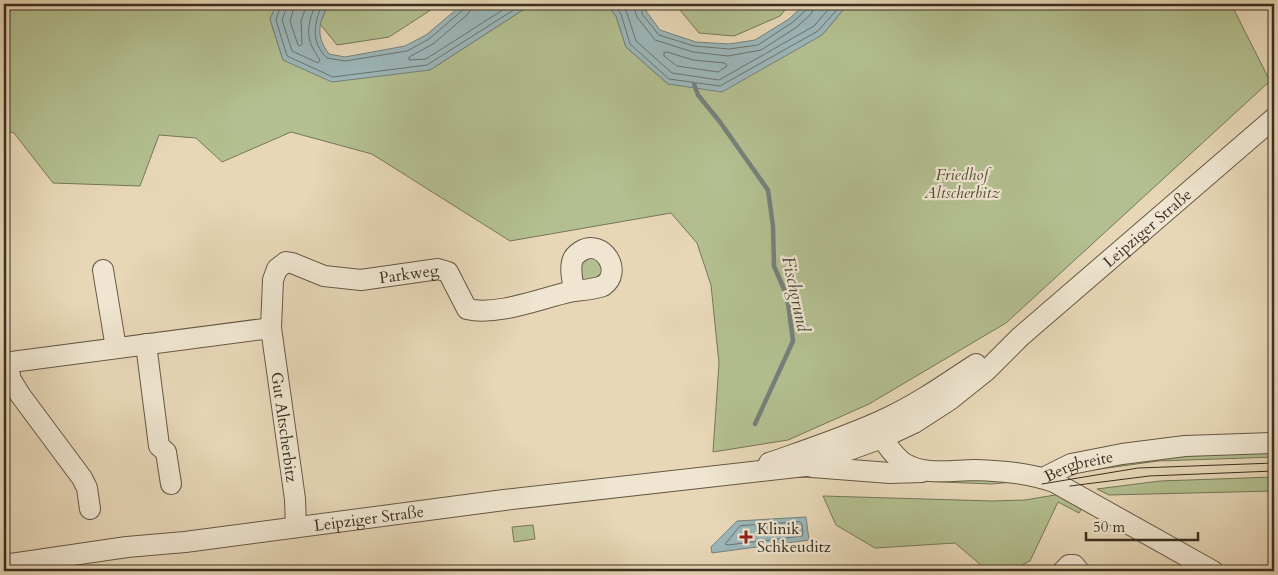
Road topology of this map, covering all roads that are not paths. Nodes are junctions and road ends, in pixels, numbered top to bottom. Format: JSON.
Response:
{"nodes":[{"id":1,"x":1274,"y":118,"type":"edge"},
{"id":2,"x":281,"y":266,"type":"joint"},
{"id":3,"x":103,"y":270,"type":"dead end"},
{"id":4,"x":574,"y":291,"type":"dead end"},
{"id":5,"x":271,"y":328,"type":"junction"},
{"id":6,"x":1020,"y":336,"type":"junction"},
{"id":7,"x":146,"y":344,"type":"junction"},
{"id":8,"x":116,"y":348,"type":"junction"},
{"id":9,"x":5,"y":363,"type":"edge"},
{"id":10,"x":878,"y":431,"type":"junction"},
{"id":11,"x":852,"y":442,"type":"junction"},
{"id":12,"x":1274,"y":443,"type":"edge"},
{"id":13,"x":805,"y":466,"type":"junction"},
{"id":14,"x":874,"y":471,"type":"junction"},
{"id":15,"x":929,"y":471,"type":"junction"},
{"id":16,"x":733,"y":473,"type":"junction"},
{"id":17,"x":1043,"y":478,"type":"junction"},
{"id":18,"x":171,"y":484,"type":"dead end"},
{"id":19,"x":90,"y":509,"type":"dead end"},
{"id":20,"x":296,"y":527,"type":"junction"},
{"id":21,"x":4,"y":565,"type":"edge"},
{"id":22,"x":1063,"y":571,"type":"edge"},
{"id":23,"x":1079,"y":571,"type":"edge"},
{"id":24,"x":1213,"y":571,"type":"edge"}],
"edges":[{"from":1,"to":6,"type":"street","name":"Leipziger Straße"},
{"from":2,"to":4,"type":"street","name":"Parkweg"},
{"from":2,"to":5,"type":"street","name":"Gut Altscherbitz"},
{"from":3,"to":8,"type":"street"},
{"from":5,"to":7,"type":"street"},
{"from":5,"to":20,"type":"street","name":"Gut Altscherbitz"},
{"from":6,"to":10,"type":"street","name":"Leipziger Straße"},
{"from":6,"to":10,"type":"street","name":"Leipziger Straße"},
{"from":7,"to":8,"type":"street"},
{"from":7,"to":18,"type":"street"},
{"from":8,"to":9,"type":"street"},
{"from":9,"to":19,"type":"street"},
{"from":10,"to":11,"type":"street","name":"Leipziger Straße"},
{"from":10,"to":15,"type":"street","name":"Bergbreite"},
{"from":11,"to":13,"type":"street","name":"Leipziger Straße"},
{"from":11,"to":14,"type":"street"},
{"from":11,"to":16,"type":"street","name":"Leipziger Straße"},
{"from":12,"to":17,"type":"street","name":"Bergbreite"},
{"from":13,"to":14,"type":"street","name":"Leipziger Straße"},
{"from":13,"to":16,"type":"street","name":"Leipziger Straße"},
{"from":14,"to":15,"type":"street","name":"Leipziger Straße"},
{"from":15,"to":17,"type":"street","name":"Bergbreite"},
{"from":16,"to":20,"type":"street","name":"Leipziger Straße"},
{"from":17,"to":24,"type":"street"},
{"from":20,"to":21,"type":"street","name":"Leipziger Straße"},
{"from":22,"to":23,"type":"street"}]}
